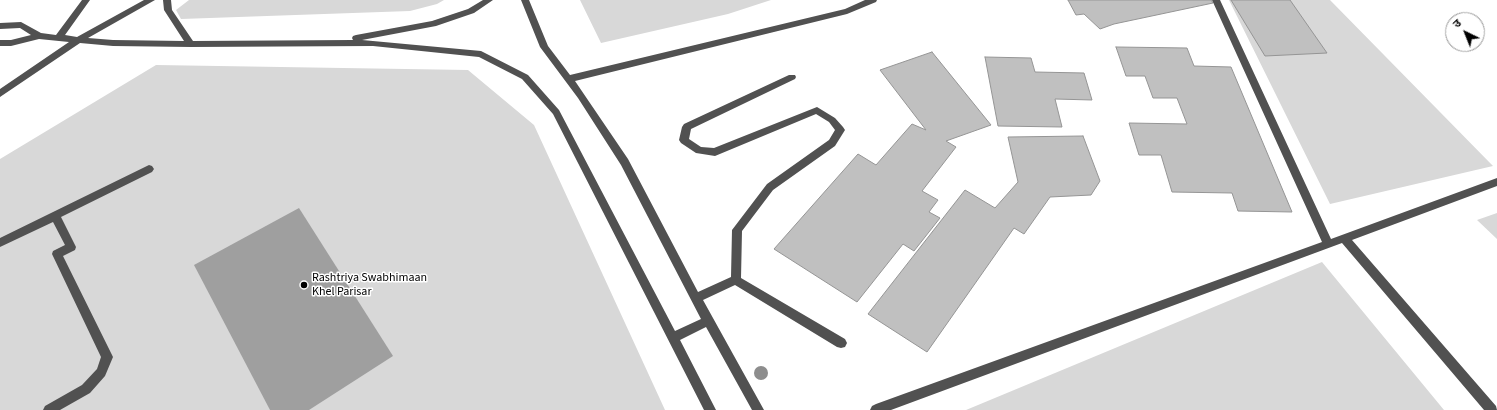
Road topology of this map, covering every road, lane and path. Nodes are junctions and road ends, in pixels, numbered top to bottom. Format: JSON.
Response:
{"nodes":[{"id":1,"x":86,"y":0,"type":"edge"},
{"id":2,"x":152,"y":0,"type":"edge"},
{"id":3,"x":167,"y":0,"type":"edge"},
{"id":4,"x":489,"y":0,"type":"edge"},
{"id":5,"x":525,"y":0,"type":"edge"},
{"id":6,"x":873,"y":0,"type":"edge"},
{"id":7,"x":1216,"y":0,"type":"edge"},
{"id":8,"x":0,"y":26,"type":"edge"},
{"id":9,"x":39,"y":36,"type":"junction"},
{"id":10,"x":58,"y":37,"type":"junction"},
{"id":11,"x":82,"y":39,"type":"junction"},
{"id":12,"x":330,"y":43,"type":"junction"},
{"id":13,"x":0,"y":44,"type":"edge"},
{"id":14,"x":191,"y":44,"type":"junction"},
{"id":15,"x":792,"y":77,"type":"dead end"},
{"id":16,"x":569,"y":79,"type":"junction"},
{"id":17,"x":1,"y":94,"type":"edge"},
{"id":18,"x":149,"y":169,"type":"dead end"},
{"id":19,"x":1497,"y":182,"type":"edge"},
{"id":20,"x":55,"y":216,"type":"junction"},
{"id":21,"x":1344,"y":238,"type":"junction"},
{"id":22,"x":0,"y":243,"type":"edge"},
{"id":23,"x":1328,"y":244,"type":"junction"},
{"id":24,"x":736,"y":280,"type":"junction"},
{"id":25,"x":696,"y":298,"type":"junction"},
{"id":26,"x":708,"y":321,"type":"junction"},
{"id":27,"x":673,"y":338,"type":"junction"},
{"id":28,"x":841,"y":343,"type":"dead end"},
{"id":29,"x":49,"y":410,"type":"edge"},
{"id":30,"x":710,"y":410,"type":"edge"},
{"id":31,"x":758,"y":410,"type":"edge"},
{"id":32,"x":876,"y":410,"type":"edge"},
{"id":33,"x":1492,"y":410,"type":"edge"}],
"edges":[{"from":1,"to":10,"type":"street"},
{"from":2,"to":11,"type":"street"},
{"from":3,"to":14,"type":"street"},
{"from":4,"to":12,"type":"street"},
{"from":5,"to":16,"type":"street"},
{"from":6,"to":16,"type":"street"},
{"from":7,"to":23,"type":"street"},
{"from":8,"to":9,"type":"street"},
{"from":9,"to":10,"type":"street"},
{"from":9,"to":13,"type":"street"},
{"from":10,"to":11,"type":"street"},
{"from":11,"to":14,"type":"street"},
{"from":11,"to":17,"type":"street"},
{"from":12,"to":14,"type":"street"},
{"from":12,"to":27,"type":"street"},
{"from":15,"to":24,"type":"street"},
{"from":16,"to":25,"type":"street"},
{"from":18,"to":20,"type":"street"},
{"from":19,"to":21,"type":"street"},
{"from":20,"to":22,"type":"street"},
{"from":20,"to":29,"type":"street"},
{"from":21,"to":23,"type":"street"},
{"from":21,"to":33,"type":"street"},
{"from":23,"to":32,"type":"street"},
{"from":24,"to":25,"type":"street"},
{"from":24,"to":28,"type":"street"},
{"from":25,"to":26,"type":"street"},
{"from":26,"to":27,"type":"street"},
{"from":26,"to":31,"type":"street"},
{"from":27,"to":30,"type":"street"}]}
